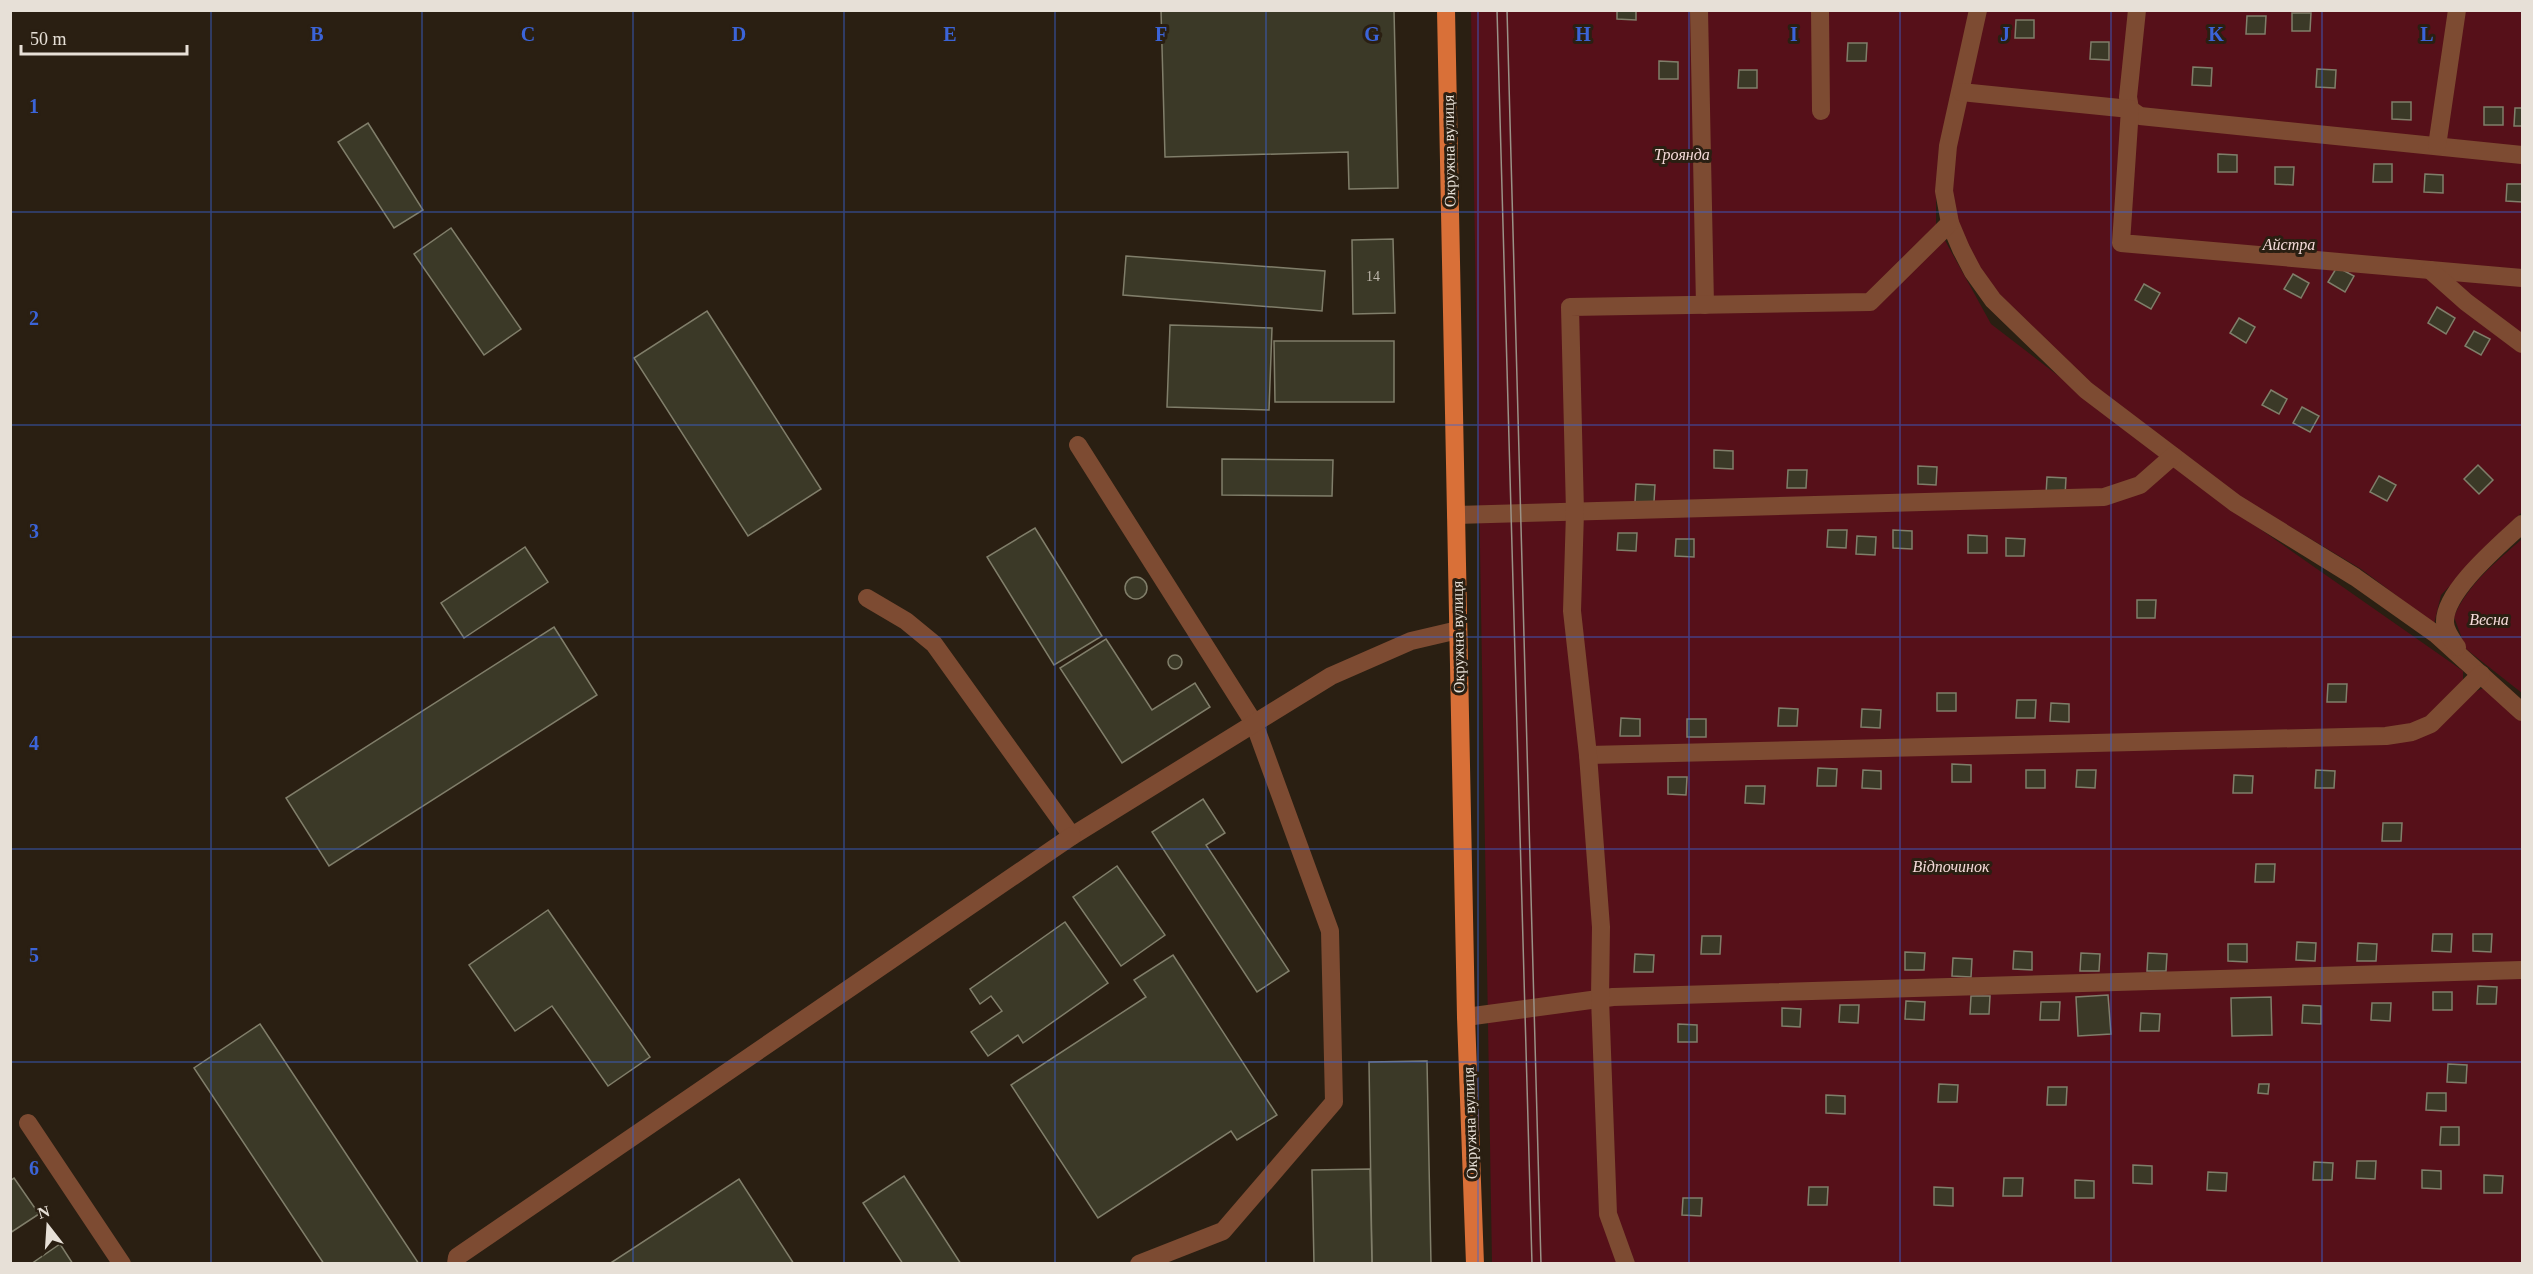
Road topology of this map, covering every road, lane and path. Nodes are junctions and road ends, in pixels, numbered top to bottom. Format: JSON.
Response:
{"nodes":[{"id":1,"x":1446,"y":10,"type":"edge"},
{"id":2,"x":1699,"y":10,"type":"edge"},
{"id":3,"x":1820,"y":10,"type":"edge"},
{"id":4,"x":1978,"y":10,"type":"edge"},
{"id":5,"x":2137,"y":10,"type":"edge"},
{"id":6,"x":2457,"y":10,"type":"edge"},
{"id":7,"x":1961,"y":92,"type":"junction"},
{"id":8,"x":2130,"y":109,"type":"junction"},
{"id":9,"x":1821,"y":111,"type":"dead end"},
{"id":10,"x":2437,"y":146,"type":"junction"},
{"id":11,"x":2523,"y":155,"type":"edge"},
{"id":12,"x":1950,"y":223,"type":"junction"},
{"id":13,"x":2430,"y":270,"type":"junction"},
{"id":14,"x":2523,"y":278,"type":"edge"},
{"id":15,"x":1705,"y":305,"type":"junction"},
{"id":16,"x":2523,"y":344,"type":"edge"},
{"id":17,"x":1078,"y":445,"type":"dead end"},
{"id":18,"x":2173,"y":456,"type":"junction"},
{"id":19,"x":1575,"y":512,"type":"junction"},
{"id":20,"x":1456,"y":515,"type":"junction"},
{"id":21,"x":2523,"y":524,"type":"edge"},
{"id":22,"x":867,"y":598,"type":"dead end"},
{"id":23,"x":1458,"y":630,"type":"junction"},
{"id":24,"x":2464,"y":659,"type":"junction"},
{"id":25,"x":2481,"y":674,"type":"junction"},
{"id":26,"x":2523,"y":712,"type":"edge"},
{"id":27,"x":1254,"y":723,"type":"junction"},
{"id":28,"x":1588,"y":755,"type":"junction"},
{"id":29,"x":1071,"y":836,"type":"junction"},
{"id":30,"x":2523,"y":970,"type":"edge"},
{"id":31,"x":1600,"y":998,"type":"junction"},
{"id":32,"x":1466,"y":1017,"type":"junction"},
{"id":33,"x":28,"y":1123,"type":"dead end"},
{"id":34,"x":122,"y":1263,"type":"edge"},
{"id":35,"x":456,"y":1263,"type":"edge"},
{"id":36,"x":1139,"y":1263,"type":"edge"},
{"id":37,"x":1474,"y":1263,"type":"edge"},
{"id":38,"x":1626,"y":1263,"type":"edge"}],
"edges":[{"from":1,"to":20,"type":"main road","name":"Окружна вулиця"},
{"from":2,"to":15,"type":"street"},
{"from":3,"to":9,"type":"street"},
{"from":4,"to":7,"type":"street"},
{"from":5,"to":8,"type":"street"},
{"from":6,"to":10,"type":"street"},
{"from":7,"to":8,"type":"street"},
{"from":7,"to":12,"type":"street"},
{"from":8,"to":10,"type":"street"},
{"from":8,"to":13,"type":"street"},
{"from":10,"to":11,"type":"street"},
{"from":12,"to":15,"type":"street"},
{"from":12,"to":18,"type":"street"},
{"from":13,"to":14,"type":"street"},
{"from":13,"to":16,"type":"street"},
{"from":15,"to":19,"type":"street"},
{"from":17,"to":27,"type":"street"},
{"from":18,"to":19,"type":"street"},
{"from":18,"to":24,"type":"street"},
{"from":19,"to":20,"type":"street"},
{"from":19,"to":28,"type":"street"},
{"from":20,"to":23,"type":"main road","name":"Окружна вулиця"},
{"from":21,"to":24,"type":"street"},
{"from":22,"to":29,"type":"street"},
{"from":23,"to":27,"type":"street"},
{"from":23,"to":32,"type":"main road","name":"Окружна вулиця"},
{"from":24,"to":25,"type":"street"},
{"from":25,"to":26,"type":"street"},
{"from":25,"to":28,"type":"street"},
{"from":27,"to":29,"type":"street"},
{"from":27,"to":36,"type":"street"},
{"from":28,"to":31,"type":"street"},
{"from":29,"to":35,"type":"street"},
{"from":30,"to":31,"type":"street"},
{"from":31,"to":32,"type":"street"},
{"from":31,"to":38,"type":"street"},
{"from":32,"to":37,"type":"main road","name":"Окружна вулиця"},
{"from":33,"to":34,"type":"street"}]}
